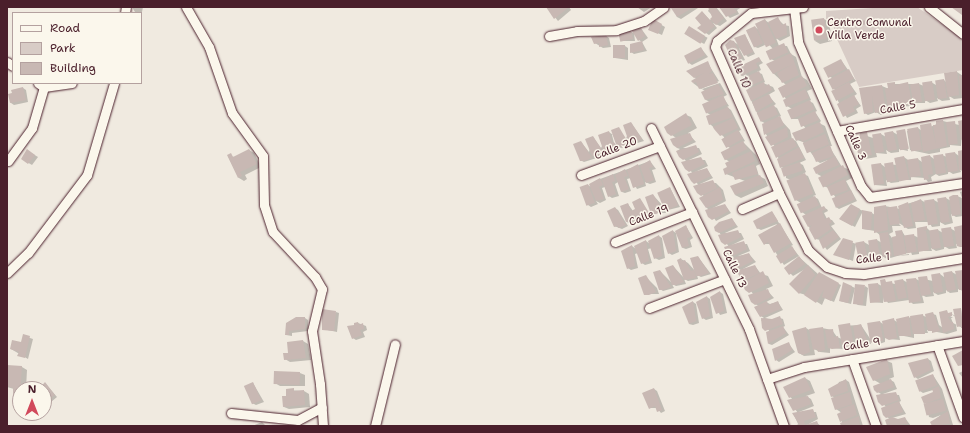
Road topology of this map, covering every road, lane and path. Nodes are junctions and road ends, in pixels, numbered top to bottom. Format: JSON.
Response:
{"nodes":[{"id":1,"x":186,"y":7,"type":"edge"},
{"id":2,"x":664,"y":7,"type":"edge"},
{"id":3,"x":798,"y":7,"type":"edge"},
{"id":4,"x":929,"y":7,"type":"edge"},
{"id":5,"x":963,"y":34,"type":"edge"},
{"id":6,"x":549,"y":36,"type":"dead end"},
{"id":7,"x":56,"y":84,"type":"edge"},
{"id":8,"x":114,"y":84,"type":"edge"},
{"id":9,"x":41,"y":85,"type":"edge"},
{"id":10,"x":963,"y":110,"type":"edge"},
{"id":11,"x":651,"y":128,"type":"dead end"},
{"id":12,"x":837,"y":131,"type":"junction"},
{"id":13,"x":660,"y":146,"type":"junction"},
{"id":14,"x":8,"y":161,"type":"dead end"},
{"id":15,"x":581,"y":176,"type":"dead end"},
{"id":16,"x":963,"y":183,"type":"edge"},
{"id":17,"x":778,"y":193,"type":"junction"},
{"id":18,"x":742,"y":210,"type":"dead end"},
{"id":19,"x":692,"y":212,"type":"junction"},
{"id":20,"x":615,"y":242,"type":"dead end"},
{"id":21,"x":963,"y":258,"type":"edge"},
{"id":22,"x":7,"y":273,"type":"edge"},
{"id":23,"x":725,"y":279,"type":"junction"},
{"id":24,"x":650,"y":308,"type":"dead end"},
{"id":25,"x":963,"y":341,"type":"edge"},
{"id":26,"x":395,"y":344,"type":"dead end"},
{"id":27,"x":937,"y":345,"type":"junction"},
{"id":28,"x":852,"y":359,"type":"junction"},
{"id":29,"x":767,"y":379,"type":"junction"},
{"id":30,"x":322,"y":407,"type":"junction"},
{"id":31,"x":231,"y":413,"type":"dead end"},
{"id":32,"x":963,"y":417,"type":"edge"},
{"id":33,"x":323,"y":426,"type":"edge"},
{"id":34,"x":375,"y":426,"type":"edge"},
{"id":35,"x":784,"y":426,"type":"edge"},
{"id":36,"x":876,"y":426,"type":"edge"}],
"edges":[{"from":1,"to":30,"type":"street"},
{"from":2,"to":6,"type":"street"},
{"from":3,"to":12,"type":"street","name":"Calle 3"},
{"from":3,"to":17,"type":"street","name":"Calle 10"},
{"from":4,"to":5,"type":"street"},
{"from":7,"to":9,"type":"street"},
{"from":8,"to":22,"type":"street"},
{"from":9,"to":14,"type":"street"},
{"from":10,"to":12,"type":"street","name":"Calle 5"},
{"from":11,"to":13,"type":"street","name":"Calle 13"},
{"from":12,"to":16,"type":"street","name":"Calle 3"},
{"from":13,"to":15,"type":"street","name":"Calle 20"},
{"from":13,"to":19,"type":"street","name":"Calle 13"},
{"from":17,"to":18,"type":"street"},
{"from":17,"to":21,"type":"street","name":"Calle 1"},
{"from":19,"to":20,"type":"street","name":"Calle 19"},
{"from":19,"to":23,"type":"street","name":"Calle 13"},
{"from":23,"to":24,"type":"street"},
{"from":23,"to":29,"type":"street","name":"Calle 13"},
{"from":25,"to":27,"type":"street","name":"Calle 9"},
{"from":26,"to":34,"type":"street"},
{"from":27,"to":28,"type":"street","name":"Calle 9"},
{"from":27,"to":32,"type":"street"},
{"from":28,"to":29,"type":"street","name":"Calle 9"},
{"from":28,"to":36,"type":"street"},
{"from":29,"to":35,"type":"street","name":"Calle 13"},
{"from":30,"to":31,"type":"street"},
{"from":30,"to":33,"type":"street"}]}
